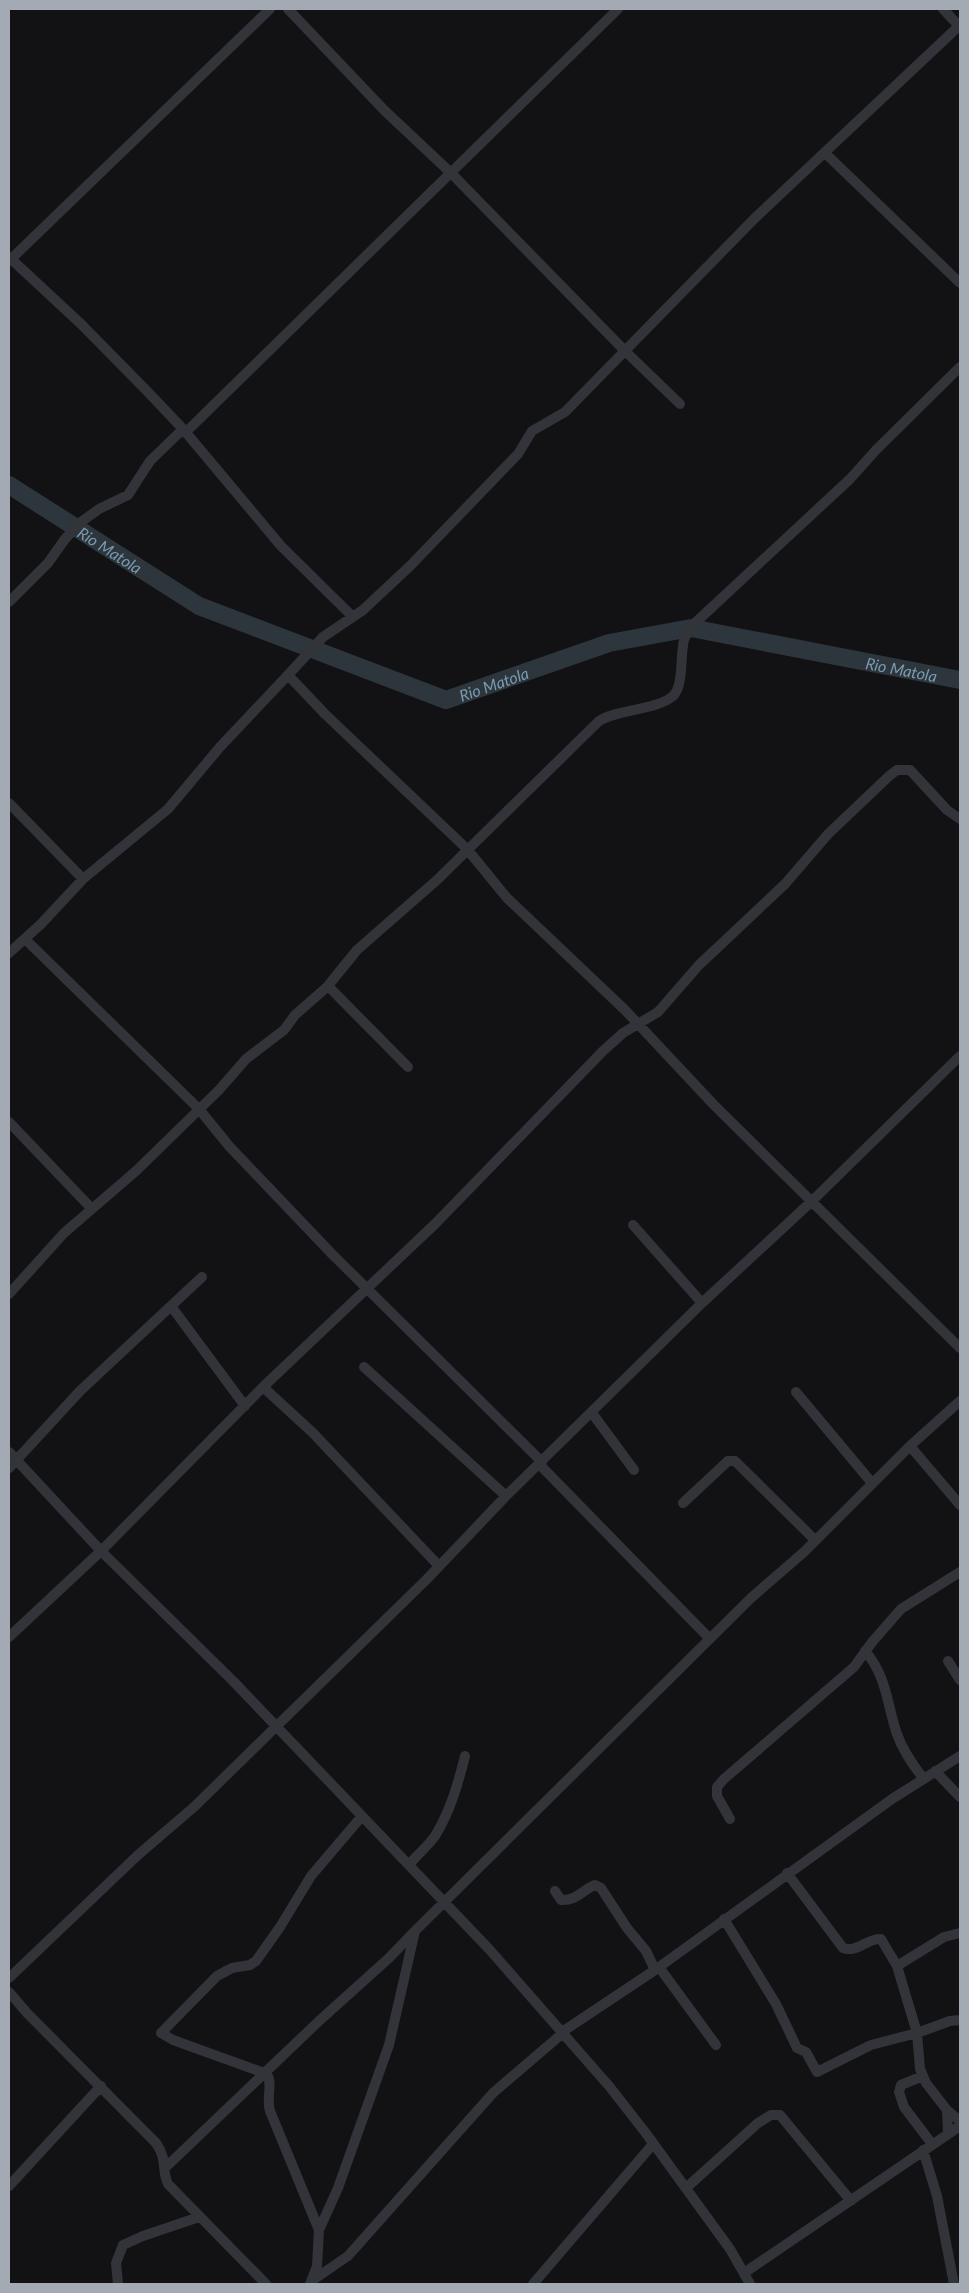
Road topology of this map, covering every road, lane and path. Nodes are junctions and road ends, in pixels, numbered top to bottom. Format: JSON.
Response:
{"nodes":[{"id":1,"x":270,"y":9,"type":"edge"},
{"id":2,"x":288,"y":9,"type":"edge"},
{"id":3,"x":618,"y":9,"type":"edge"},
{"id":4,"x":943,"y":9,"type":"edge"},
{"id":5,"x":960,"y":25,"type":"edge"},
{"id":6,"x":825,"y":153,"type":"junction"},
{"id":7,"x":452,"y":174,"type":"junction"},
{"id":8,"x":10,"y":259,"type":"edge"},
{"id":9,"x":960,"y":283,"type":"edge"},
{"id":10,"x":625,"y":351,"type":"junction"},
{"id":11,"x":960,"y":366,"type":"edge"},
{"id":12,"x":680,"y":404,"type":"dead end"},
{"id":13,"x":184,"y":431,"type":"junction"},
{"id":14,"x":9,"y":602,"type":"edge"},
{"id":15,"x":353,"y":616,"type":"junction"},
{"id":16,"x":288,"y":676,"type":"junction"},
{"id":17,"x":9,"y":803,"type":"edge"},
{"id":18,"x":960,"y":819,"type":"edge"},
{"id":19,"x":467,"y":850,"type":"junction"},
{"id":20,"x":83,"y":879,"type":"junction"},
{"id":21,"x":25,"y":939,"type":"junction"},
{"id":22,"x":9,"y":953,"type":"edge"},
{"id":23,"x":328,"y":986,"type":"junction"},
{"id":24,"x":638,"y":1024,"type":"junction"},
{"id":25,"x":960,"y":1056,"type":"edge"},
{"id":26,"x":408,"y":1067,"type":"dead end"},
{"id":27,"x":199,"y":1109,"type":"junction"},
{"id":28,"x":9,"y":1122,"type":"edge"},
{"id":29,"x":812,"y":1202,"type":"junction"},
{"id":30,"x":92,"y":1209,"type":"junction"},
{"id":31,"x":633,"y":1225,"type":"dead end"},
{"id":32,"x":202,"y":1277,"type":"dead end"},
{"id":33,"x":368,"y":1288,"type":"junction"},
{"id":34,"x":9,"y":1294,"type":"edge"},
{"id":35,"x":702,"y":1303,"type":"junction"},
{"id":36,"x":171,"y":1306,"type":"junction"},
{"id":37,"x":960,"y":1348,"type":"edge"},
{"id":38,"x":364,"y":1367,"type":"dead end"},
{"id":39,"x":263,"y":1387,"type":"junction"},
{"id":40,"x":796,"y":1392,"type":"dead end"},
{"id":41,"x":960,"y":1401,"type":"edge"},
{"id":42,"x":245,"y":1406,"type":"junction"},
{"id":43,"x":592,"y":1413,"type":"junction"},
{"id":44,"x":910,"y":1446,"type":"junction"},
{"id":45,"x":9,"y":1452,"type":"edge"},
{"id":46,"x":541,"y":1463,"type":"junction"},
{"id":47,"x":12,"y":1464,"type":"edge"},
{"id":48,"x":634,"y":1470,"type":"dead end"},
{"id":49,"x":872,"y":1483,"type":"junction"},
{"id":50,"x":506,"y":1496,"type":"junction"},
{"id":51,"x":683,"y":1503,"type":"dead end"},
{"id":52,"x":960,"y":1505,"type":"edge"},
{"id":53,"x":814,"y":1540,"type":"junction"},
{"id":54,"x":101,"y":1551,"type":"junction"},
{"id":55,"x":439,"y":1566,"type":"junction"},
{"id":56,"x":960,"y":1573,"type":"edge"},
{"id":57,"x":9,"y":1637,"type":"edge"},
{"id":58,"x":710,"y":1639,"type":"junction"},
{"id":59,"x":865,"y":1651,"type":"junction"},
{"id":60,"x":948,"y":1661,"type":"dead end"},
{"id":61,"x":960,"y":1680,"type":"edge"},
{"id":62,"x":275,"y":1728,"type":"junction"},
{"id":63,"x":465,"y":1756,"type":"dead end"},
{"id":64,"x":960,"y":1756,"type":"edge"},
{"id":65,"x":935,"y":1771,"type":"junction"},
{"id":66,"x":923,"y":1778,"type":"junction"},
{"id":67,"x":960,"y":1797,"type":"edge"},
{"id":68,"x":362,"y":1816,"type":"junction"},
{"id":69,"x":730,"y":1819,"type":"dead end"},
{"id":70,"x":408,"y":1865,"type":"junction"},
{"id":71,"x":787,"y":1873,"type":"junction"},
{"id":72,"x":555,"y":1891,"type":"dead end"},
{"id":73,"x":446,"y":1902,"type":"junction"},
{"id":74,"x":724,"y":1919,"type":"junction"},
{"id":75,"x":415,"y":1931,"type":"junction"},
{"id":76,"x":960,"y":1933,"type":"edge"},
{"id":77,"x":897,"y":1966,"type":"junction"},
{"id":78,"x":657,"y":1968,"type":"junction"},
{"id":79,"x":9,"y":1978,"type":"edge"},
{"id":80,"x":9,"y":1992,"type":"edge"},
{"id":81,"x":960,"y":2020,"type":"edge"},
{"id":82,"x":562,"y":2033,"type":"junction"},
{"id":83,"x":917,"y":2033,"type":"junction"},
{"id":84,"x":716,"y":2045,"type":"dead end"},
{"id":85,"x":266,"y":2072,"type":"junction"},
{"id":86,"x":923,"y":2076,"type":"junction"},
{"id":87,"x":101,"y":2086,"type":"junction"},
{"id":88,"x":947,"y":2110,"type":"junction"},
{"id":89,"x":960,"y":2121,"type":"edge"},
{"id":90,"x":960,"y":2126,"type":"edge"},
{"id":91,"x":948,"y":2134,"type":"junction"},
{"id":92,"x":653,"y":2144,"type":"junction"},
{"id":93,"x":928,"y":2147,"type":"junction"},
{"id":94,"x":166,"y":2167,"type":"junction"},
{"id":95,"x":9,"y":2186,"type":"edge"},
{"id":96,"x":686,"y":2188,"type":"junction"},
{"id":97,"x":851,"y":2200,"type":"junction"},
{"id":98,"x":199,"y":2217,"type":"junction"},
{"id":99,"x":319,"y":2230,"type":"junction"},
{"id":100,"x":744,"y":2273,"type":"junction"},
{"id":101,"x":312,"y":2282,"type":"edge"},
{"id":102,"x":118,"y":2284,"type":"edge"},
{"id":103,"x":266,"y":2284,"type":"edge"},
{"id":104,"x":534,"y":2284,"type":"edge"},
{"id":105,"x":750,"y":2284,"type":"edge"},
{"id":106,"x":954,"y":2284,"type":"edge"}],
"edges":[{"from":1,"to":8,"type":"street"},
{"from":2,"to":7,"type":"street"},
{"from":3,"to":7,"type":"street"},
{"from":4,"to":5,"type":"street"},
{"from":5,"to":6,"type":"street"},
{"from":6,"to":9,"type":"street"},
{"from":6,"to":10,"type":"street"},
{"from":7,"to":10,"type":"street"},
{"from":7,"to":13,"type":"street"},
{"from":8,"to":13,"type":"street"},
{"from":10,"to":12,"type":"street"},
{"from":10,"to":15,"type":"street"},
{"from":11,"to":19,"type":"street"},
{"from":13,"to":14,"type":"street"},
{"from":13,"to":15,"type":"street"},
{"from":15,"to":16,"type":"street"},
{"from":16,"to":19,"type":"street"},
{"from":16,"to":20,"type":"street"},
{"from":17,"to":20,"type":"street"},
{"from":18,"to":24,"type":"street"},
{"from":19,"to":23,"type":"street"},
{"from":19,"to":24,"type":"street"},
{"from":20,"to":21,"type":"street"},
{"from":21,"to":22,"type":"street"},
{"from":21,"to":27,"type":"street"},
{"from":23,"to":26,"type":"street"},
{"from":23,"to":27,"type":"street"},
{"from":24,"to":29,"type":"street"},
{"from":24,"to":33,"type":"street"},
{"from":25,"to":29,"type":"street"},
{"from":27,"to":30,"type":"street"},
{"from":27,"to":33,"type":"street"},
{"from":28,"to":30,"type":"street"},
{"from":29,"to":35,"type":"street"},
{"from":29,"to":37,"type":"street"},
{"from":30,"to":34,"type":"street"},
{"from":31,"to":35,"type":"street"},
{"from":32,"to":36,"type":"street"},
{"from":33,"to":39,"type":"street"},
{"from":33,"to":46,"type":"street"},
{"from":35,"to":43,"type":"street"},
{"from":36,"to":42,"type":"street"},
{"from":36,"to":47,"type":"street"},
{"from":38,"to":50,"type":"street"},
{"from":39,"to":42,"type":"street"},
{"from":39,"to":55,"type":"street"},
{"from":40,"to":49,"type":"street"},
{"from":41,"to":44,"type":"street"},
{"from":42,"to":54,"type":"street"},
{"from":43,"to":46,"type":"street"},
{"from":43,"to":48,"type":"street"},
{"from":44,"to":49,"type":"street"},
{"from":44,"to":52,"type":"street"},
{"from":45,"to":47,"type":"street"},
{"from":46,"to":50,"type":"street"},
{"from":46,"to":58,"type":"street"},
{"from":47,"to":54,"type":"street"},
{"from":49,"to":53,"type":"street"},
{"from":50,"to":55,"type":"street"},
{"from":51,"to":53,"type":"street"},
{"from":53,"to":58,"type":"street"},
{"from":54,"to":57,"type":"street"},
{"from":54,"to":62,"type":"street"},
{"from":55,"to":62,"type":"street"},
{"from":56,"to":59,"type":"street"},
{"from":58,"to":73,"type":"street"},
{"from":59,"to":66,"type":"street"},
{"from":59,"to":69,"type":"street"},
{"from":60,"to":61,"type":"street"},
{"from":62,"to":68,"type":"street"},
{"from":62,"to":79,"type":"street"},
{"from":63,"to":70,"type":"street"},
{"from":64,"to":65,"type":"street"},
{"from":65,"to":66,"type":"street"},
{"from":65,"to":67,"type":"street"},
{"from":66,"to":71,"type":"street"},
{"from":68,"to":70,"type":"street"},
{"from":68,"to":85,"type":"street"},
{"from":70,"to":73,"type":"street"},
{"from":71,"to":74,"type":"street"},
{"from":71,"to":77,"type":"street"},
{"from":72,"to":78,"type":"street"},
{"from":73,"to":75,"type":"street"},
{"from":73,"to":82,"type":"street"},
{"from":74,"to":78,"type":"street"},
{"from":74,"to":83,"type":"street"},
{"from":75,"to":85,"type":"street"},
{"from":75,"to":99,"type":"street"},
{"from":76,"to":77,"type":"street"},
{"from":77,"to":83,"type":"street"},
{"from":78,"to":82,"type":"street"},
{"from":78,"to":84,"type":"street"},
{"from":80,"to":87,"type":"street"},
{"from":81,"to":83,"type":"street"},
{"from":82,"to":92,"type":"street"},
{"from":82,"to":101,"type":"street"},
{"from":83,"to":86,"type":"street"},
{"from":85,"to":94,"type":"street"},
{"from":85,"to":99,"type":"street"},
{"from":86,"to":88,"type":"street"},
{"from":86,"to":93,"type":"street"},
{"from":87,"to":94,"type":"street"},
{"from":87,"to":95,"type":"street"},
{"from":88,"to":89,"type":"street"},
{"from":88,"to":91,"type":"street"},
{"from":90,"to":91,"type":"street"},
{"from":91,"to":93,"type":"street"},
{"from":92,"to":96,"type":"street"},
{"from":92,"to":104,"type":"street"},
{"from":93,"to":97,"type":"street"},
{"from":93,"to":106,"type":"street"},
{"from":94,"to":98,"type":"street"},
{"from":96,"to":97,"type":"street"},
{"from":96,"to":100,"type":"street"},
{"from":97,"to":100,"type":"street"},
{"from":98,"to":102,"type":"street"},
{"from":98,"to":103,"type":"street"},
{"from":99,"to":101,"type":"street"},
{"from":100,"to":105,"type":"street"}]}
